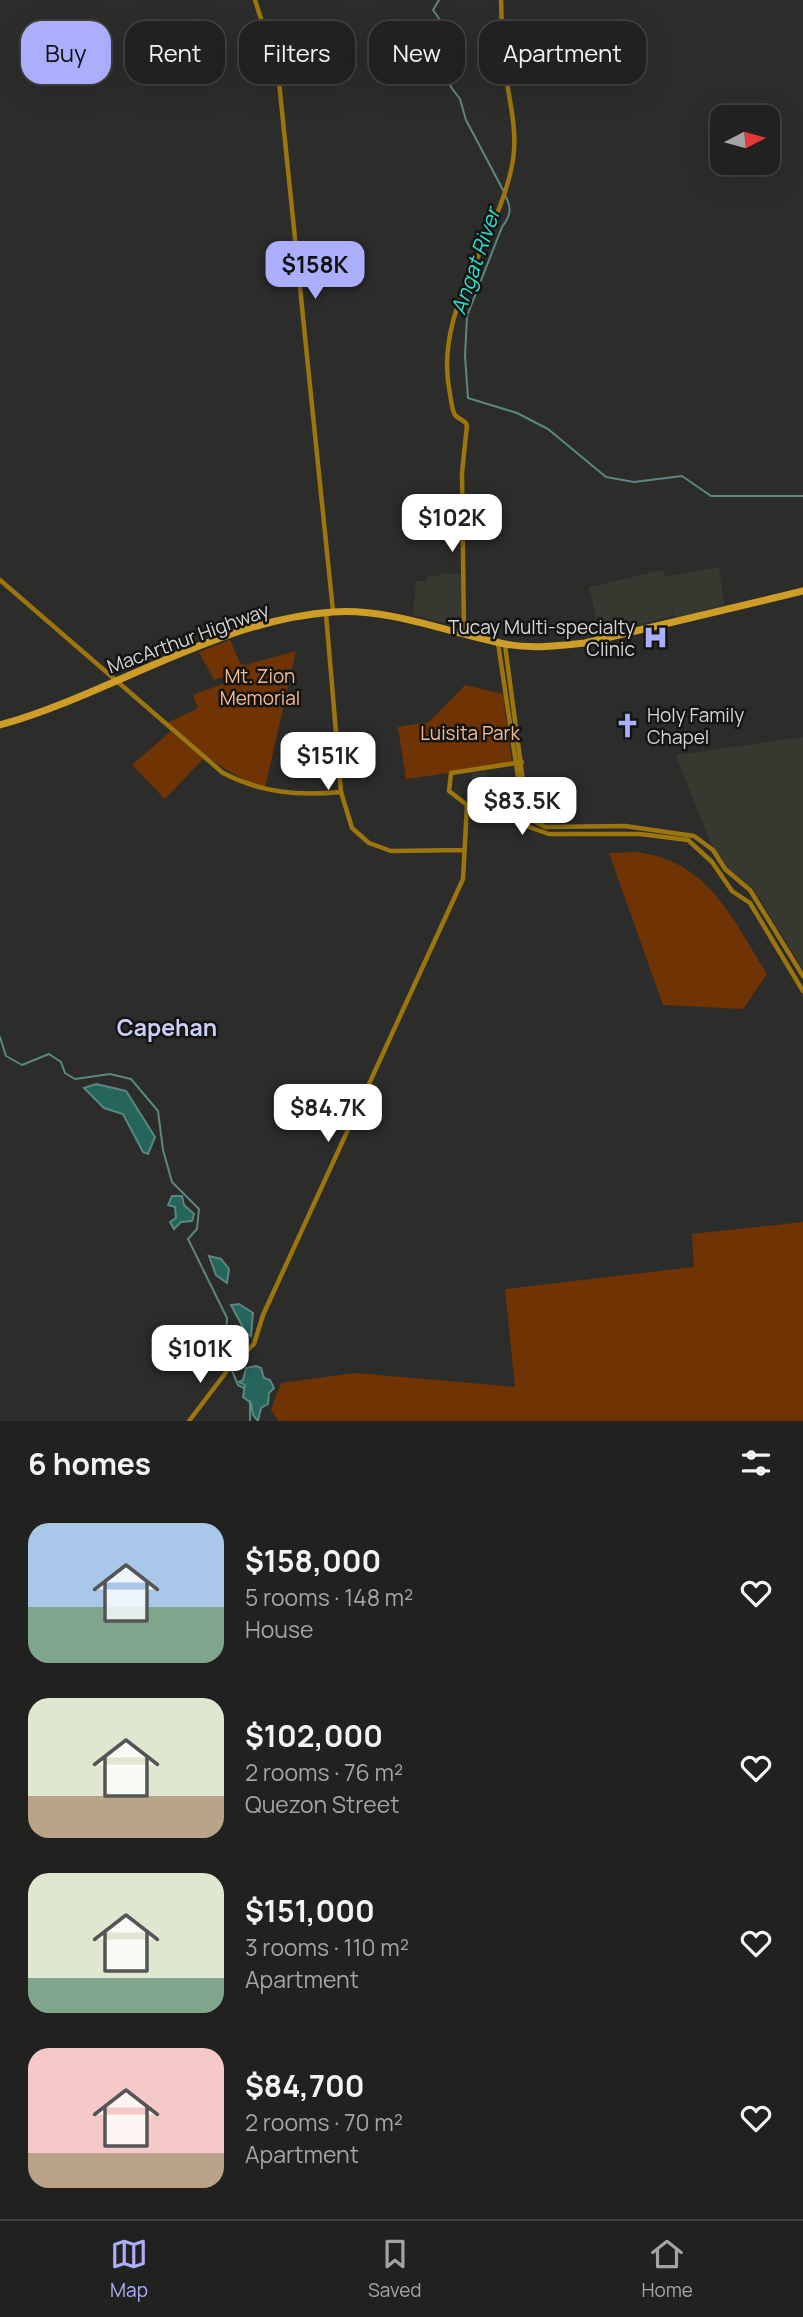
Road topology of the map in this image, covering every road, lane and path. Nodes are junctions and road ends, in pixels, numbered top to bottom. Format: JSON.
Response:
{"nodes":[{"id":1,"x":255,"y":0,"type":"edge"},
{"id":2,"x":501,"y":0,"type":"edge"},
{"id":3,"x":0,"y":580,"type":"edge"},
{"id":4,"x":803,"y":591,"type":"edge"},
{"id":5,"x":330,"y":612,"type":"junction"},
{"id":6,"x":464,"y":634,"type":"junction"},
{"id":7,"x":501,"y":643,"type":"junction"},
{"id":8,"x":115,"y":681,"type":"junction"},
{"id":9,"x":0,"y":724,"type":"edge"},
{"id":10,"x":519,"y":762,"type":"junction"},
{"id":11,"x":341,"y":792,"type":"junction"},
{"id":12,"x":465,"y":850,"type":"junction"},
{"id":13,"x":803,"y":976,"type":"edge"},
{"id":14,"x":803,"y":991,"type":"edge"},
{"id":15,"x":189,"y":1421,"type":"edge"}],
"edges":[{"from":1,"to":5,"type":"street"},
{"from":2,"to":6,"type":"street"},
{"from":3,"to":8,"type":"street"},
{"from":4,"to":7,"type":"highway","name":"MacArthur Highway"},
{"from":5,"to":6,"type":"highway","name":"MacArthur Highway"},
{"from":5,"to":8,"type":"highway","name":"MacArthur Highway"},
{"from":5,"to":11,"type":"street"},
{"from":6,"to":7,"type":"highway","name":"MacArthur Highway"},
{"from":7,"to":10,"type":"street"},
{"from":8,"to":9,"type":"highway","name":"MacArthur Highway"},
{"from":8,"to":11,"type":"street"},
{"from":10,"to":12,"type":"street"},
{"from":10,"to":13,"type":"street"},
{"from":10,"to":14,"type":"street"},
{"from":11,"to":12,"type":"street"},
{"from":12,"to":15,"type":"street"}]}
